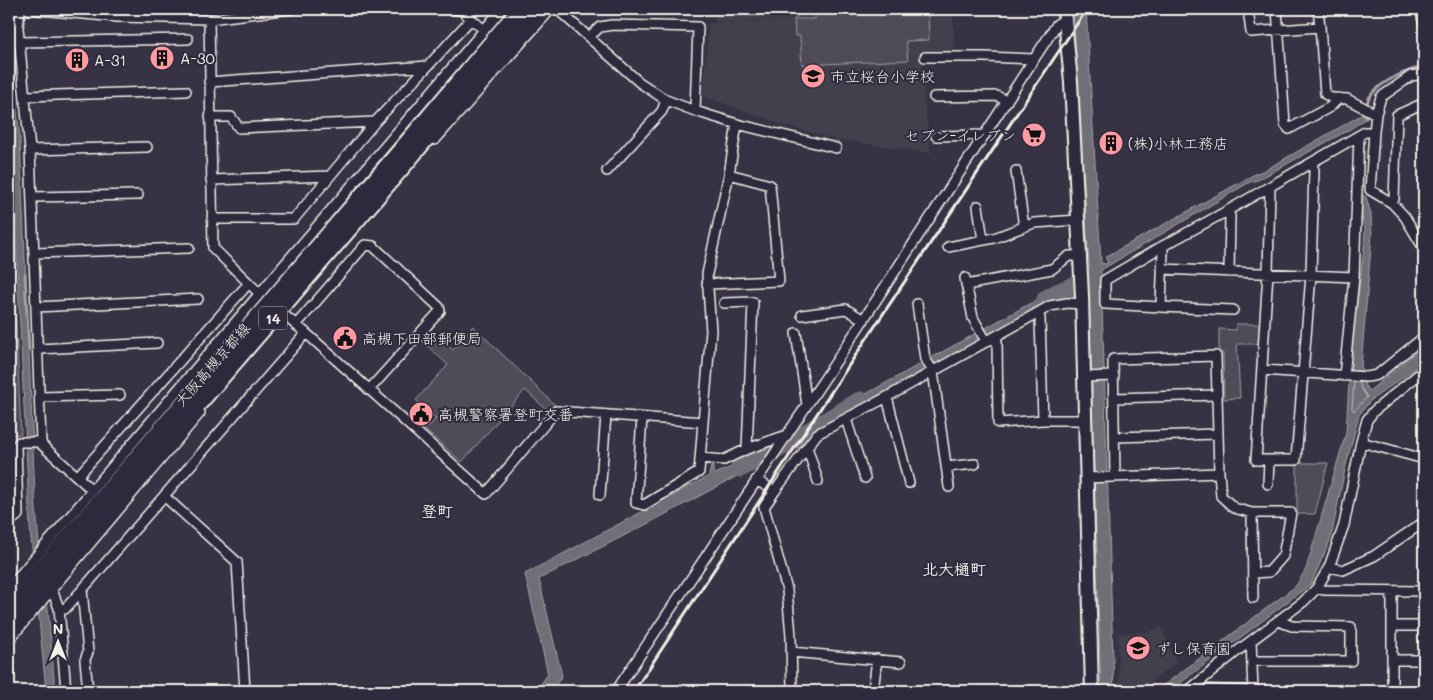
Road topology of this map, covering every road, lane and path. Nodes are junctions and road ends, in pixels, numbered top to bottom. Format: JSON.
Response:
{"nodes":[{"id":1,"x":20,"y":9,"type":"edge"},
{"id":2,"x":28,"y":9,"type":"edge"},
{"id":3,"x":291,"y":9,"type":"edge"},
{"id":4,"x":451,"y":9,"type":"edge"},
{"id":5,"x":502,"y":9,"type":"edge"},
{"id":6,"x":519,"y":9,"type":"edge"},
{"id":7,"x":536,"y":9,"type":"edge"},
{"id":8,"x":551,"y":9,"type":"edge"},
{"id":9,"x":557,"y":9,"type":"edge"},
{"id":10,"x":1248,"y":9,"type":"edge"},
{"id":11,"x":1277,"y":9,"type":"edge"},
{"id":12,"x":1318,"y":9,"type":"edge"},
{"id":13,"x":1420,"y":9,"type":"edge"},
{"id":14,"x":1064,"y":14,"type":"edge"},
{"id":15,"x":209,"y":19,"type":"junction"},
{"id":16,"x":471,"y":19,"type":"junction"},
{"id":17,"x":1424,"y":24,"type":"edge"},
{"id":18,"x":1320,"y":27,"type":"junction"},
{"id":19,"x":484,"y":30,"type":"junction"},
{"id":20,"x":1279,"y":30,"type":"junction"},
{"id":21,"x":589,"y":37,"type":"junction"},
{"id":22,"x":188,"y":38,"type":"dead end"},
{"id":23,"x":20,"y":42,"type":"junction"},
{"id":24,"x":925,"y":57,"type":"dead end"},
{"id":25,"x":1034,"y":59,"type":"junction"},
{"id":26,"x":428,"y":66,"type":"junction"},
{"id":27,"x":1424,"y":74,"type":"edge"},
{"id":28,"x":209,"y":82,"type":"junction"},
{"id":29,"x":186,"y":91,"type":"dead end"},
{"id":30,"x":25,"y":96,"type":"junction"},
{"id":31,"x":934,"y":97,"type":"dead end"},
{"id":32,"x":1339,"y":98,"type":"junction"},
{"id":33,"x":666,"y":100,"type":"junction"},
{"id":34,"x":1007,"y":101,"type":"junction"},
{"id":35,"x":1424,"y":103,"type":"edge"},
{"id":36,"x":695,"y":111,"type":"junction"},
{"id":37,"x":1375,"y":113,"type":"junction"},
{"id":38,"x":210,"y":117,"type":"junction"},
{"id":39,"x":375,"y":122,"type":"junction"},
{"id":40,"x":737,"y":124,"type":"junction"},
{"id":41,"x":1374,"y":132,"type":"junction"},
{"id":42,"x":985,"y":135,"type":"junction"},
{"id":43,"x":936,"y":136,"type":"dead end"},
{"id":44,"x":1359,"y":136,"type":"junction"},
{"id":45,"x":147,"y":147,"type":"dead end"},
{"id":46,"x":836,"y":148,"type":"dead end"},
{"id":47,"x":30,"y":150,"type":"junction"},
{"id":48,"x":1311,"y":163,"type":"junction"},
{"id":49,"x":607,"y":170,"type":"dead end"},
{"id":50,"x":1016,"y":171,"type":"dead end"},
{"id":51,"x":729,"y":174,"type":"junction"},
{"id":52,"x":330,"y":176,"type":"junction"},
{"id":53,"x":211,"y":180,"type":"junction"},
{"id":54,"x":1270,"y":187,"type":"junction"},
{"id":55,"x":138,"y":195,"type":"dead end"},
{"id":56,"x":32,"y":196,"type":"junction"},
{"id":57,"x":1392,"y":204,"type":"junction"},
{"id":58,"x":978,"y":206,"type":"dead end"},
{"id":59,"x":1227,"y":211,"type":"junction"},
{"id":60,"x":212,"y":218,"type":"junction"},
{"id":61,"x":1078,"y":220,"type":"junction"},
{"id":62,"x":1024,"y":227,"type":"junction"},
{"id":63,"x":983,"y":240,"type":"junction"},
{"id":64,"x":948,"y":247,"type":"dead end"},
{"id":65,"x":1161,"y":247,"type":"junction"},
{"id":66,"x":189,"y":248,"type":"dead end"},
{"id":67,"x":1424,"y":250,"type":"edge"},
{"id":68,"x":34,"y":253,"type":"junction"},
{"id":69,"x":1080,"y":256,"type":"junction"},
{"id":70,"x":1162,"y":270,"type":"junction"},
{"id":71,"x":1229,"y":272,"type":"junction"},
{"id":72,"x":1268,"y":274,"type":"junction"},
{"id":73,"x":1311,"y":275,"type":"junction"},
{"id":74,"x":1354,"y":277,"type":"junction"},
{"id":75,"x":249,"y":283,"type":"junction"},
{"id":76,"x":707,"y":284,"type":"junction"},
{"id":77,"x":259,"y":293,"type":"junction"},
{"id":78,"x":198,"y":299,"type":"dead end"},
{"id":79,"x":724,"y":303,"type":"dead end"},
{"id":80,"x":917,"y":304,"type":"dead end"},
{"id":81,"x":1082,"y":304,"type":"junction"},
{"id":82,"x":36,"y":307,"type":"junction"},
{"id":83,"x":1161,"y":307,"type":"junction"},
{"id":84,"x":1232,"y":310,"type":"dead end"},
{"id":85,"x":1037,"y":313,"type":"junction"},
{"id":86,"x":284,"y":314,"type":"junction"},
{"id":87,"x":802,"y":315,"type":"dead end"},
{"id":88,"x":864,"y":320,"type":"junction"},
{"id":89,"x":296,"y":325,"type":"junction"},
{"id":90,"x":306,"y":332,"type":"junction"},
{"id":91,"x":796,"y":333,"type":"dead end"},
{"id":92,"x":986,"y":336,"type":"junction"},
{"id":93,"x":1424,"y":337,"type":"edge"},
{"id":94,"x":157,"y":343,"type":"dead end"},
{"id":95,"x":38,"y":349,"type":"junction"},
{"id":96,"x":932,"y":369,"type":"junction"},
{"id":97,"x":1262,"y":370,"type":"junction"},
{"id":98,"x":1424,"y":370,"type":"edge"},
{"id":99,"x":1303,"y":373,"type":"junction"},
{"id":100,"x":1110,"y":376,"type":"junction"},
{"id":101,"x":1346,"y":376,"type":"junction"},
{"id":102,"x":1086,"y":377,"type":"junction"},
{"id":103,"x":369,"y":390,"type":"junction"},
{"id":104,"x":120,"y":395,"type":"dead end"},
{"id":105,"x":1216,"y":396,"type":"junction"},
{"id":106,"x":40,"y":397,"type":"junction"},
{"id":107,"x":887,"y":397,"type":"junction"},
{"id":108,"x":1114,"y":398,"type":"junction"},
{"id":109,"x":807,"y":405,"type":"junction"},
{"id":110,"x":606,"y":415,"type":"junction"},
{"id":111,"x":642,"y":418,"type":"junction"},
{"id":112,"x":846,"y":419,"type":"junction"},
{"id":113,"x":1042,"y":420,"type":"junction"},
{"id":114,"x":1084,"y":420,"type":"junction"},
{"id":115,"x":703,"y":422,"type":"junction"},
{"id":116,"x":1218,"y":434,"type":"junction"},
{"id":117,"x":1115,"y":437,"type":"junction"},
{"id":118,"x":784,"y":438,"type":"junction"},
{"id":119,"x":41,"y":442,"type":"junction"},
{"id":120,"x":1361,"y":442,"type":"junction"},
{"id":121,"x":807,"y":447,"type":"junction"},
{"id":122,"x":747,"y":449,"type":"junction"},
{"id":123,"x":700,"y":458,"type":"junction"},
{"id":124,"x":1424,"y":459,"type":"edge"},
{"id":125,"x":1269,"y":460,"type":"junction"},
{"id":126,"x":975,"y":464,"type":"dead end"},
{"id":127,"x":946,"y":467,"type":"junction"},
{"id":128,"x":1219,"y":472,"type":"junction"},
{"id":129,"x":78,"y":476,"type":"junction"},
{"id":130,"x":1112,"y":477,"type":"junction"},
{"id":131,"x":865,"y":478,"type":"dead end"},
{"id":132,"x":1089,"y":478,"type":"junction"},
{"id":133,"x":756,"y":480,"type":"junction"},
{"id":134,"x":818,"y":481,"type":"dead end"},
{"id":135,"x":909,"y":483,"type":"dead end"},
{"id":136,"x":1268,"y":484,"type":"dead end"},
{"id":137,"x":949,"y":487,"type":"dead end"},
{"id":138,"x":92,"y":490,"type":"junction"},
{"id":139,"x":775,"y":491,"type":"junction"},
{"id":140,"x":600,"y":495,"type":"dead end"},
{"id":141,"x":164,"y":496,"type":"junction"},
{"id":142,"x":1252,"y":513,"type":"junction"},
{"id":143,"x":9,"y":521,"type":"edge"},
{"id":144,"x":1424,"y":522,"type":"edge"},
{"id":145,"x":1328,"y":567,"type":"junction"},
{"id":146,"x":1252,"y":573,"type":"junction"},
{"id":147,"x":9,"y":588,"type":"edge"},
{"id":148,"x":1317,"y":588,"type":"junction"},
{"id":149,"x":52,"y":590,"type":"junction"},
{"id":150,"x":82,"y":590,"type":"junction"},
{"id":151,"x":1392,"y":591,"type":"junction"},
{"id":152,"x":1424,"y":591,"type":"edge"},
{"id":153,"x":1253,"y":598,"type":"dead end"},
{"id":154,"x":9,"y":605,"type":"edge"},
{"id":155,"x":59,"y":608,"type":"junction"},
{"id":156,"x":1278,"y":621,"type":"junction"},
{"id":157,"x":9,"y":626,"type":"edge"},
{"id":158,"x":1392,"y":626,"type":"junction"},
{"id":159,"x":1424,"y":626,"type":"edge"},
{"id":160,"x":9,"y":640,"type":"edge"},
{"id":161,"x":1251,"y":641,"type":"junction"},
{"id":162,"x":791,"y":652,"type":"junction"},
{"id":163,"x":877,"y":659,"type":"junction"},
{"id":164,"x":1392,"y":660,"type":"junction"},
{"id":165,"x":1424,"y":660,"type":"edge"},
{"id":166,"x":1252,"y":661,"type":"junction"},
{"id":167,"x":901,"y":662,"type":"dead end"},
{"id":168,"x":1190,"y":690,"type":"edge"},
{"id":169,"x":66,"y":691,"type":"edge"},
{"id":170,"x":88,"y":691,"type":"edge"},
{"id":171,"x":245,"y":691,"type":"edge"},
{"id":172,"x":616,"y":691,"type":"edge"},
{"id":173,"x":792,"y":691,"type":"edge"},
{"id":174,"x":873,"y":691,"type":"edge"},
{"id":175,"x":1092,"y":691,"type":"edge"},
{"id":176,"x":1253,"y":691,"type":"edge"},
{"id":177,"x":1392,"y":691,"type":"edge"}],
"edges":[{"from":1,"to":23,"type":"street"},
{"from":2,"to":15,"type":"street"},
{"from":3,"to":15,"type":"street"},
{"from":4,"to":16,"type":"street"},
{"from":5,"to":19,"type":"street"},
{"from":6,"to":154,"type":"main road","name":"大阪高槻京都線","number":"14"},
{"from":7,"to":157,"type":"main road","name":"大阪高槻京都線","number":"14"},
{"from":8,"to":86,"type":"street"},
{"from":9,"to":21,"type":"street"},
{"from":10,"to":20,"type":"street"},
{"from":11,"to":20,"type":"street"},
{"from":12,"to":18,"type":"street"},
{"from":13,"to":17,"type":"street"},
{"from":14,"to":25,"type":"street"},
{"from":14,"to":61,"type":"street"},
{"from":15,"to":28,"type":"street"},
{"from":16,"to":19,"type":"street"},
{"from":16,"to":26,"type":"street"},
{"from":18,"to":20,"type":"street"},
{"from":18,"to":32,"type":"street"},
{"from":19,"to":77,"type":"street"},
{"from":20,"to":32,"type":"street"},
{"from":21,"to":33,"type":"street"},
{"from":21,"to":36,"type":"street"},
{"from":22,"to":23,"type":"street"},
{"from":23,"to":30,"type":"street"},
{"from":24,"to":25,"type":"street"},
{"from":25,"to":34,"type":"street"},
{"from":26,"to":28,"type":"street"},
{"from":26,"to":39,"type":"street"},
{"from":27,"to":37,"type":"street"},
{"from":28,"to":38,"type":"street"},
{"from":29,"to":30,"type":"street"},
{"from":30,"to":47,"type":"street"},
{"from":31,"to":34,"type":"street"},
{"from":32,"to":37,"type":"street"},
{"from":33,"to":36,"type":"street"},
{"from":33,"to":49,"type":"street"},
{"from":34,"to":42,"type":"street"},
{"from":35,"to":57,"type":"street"},
{"from":36,"to":40,"type":"street"},
{"from":37,"to":41,"type":"street"},
{"from":38,"to":39,"type":"street"},
{"from":38,"to":53,"type":"street"},
{"from":39,"to":52,"type":"street"},
{"from":40,"to":46,"type":"street"},
{"from":40,"to":51,"type":"street"},
{"from":41,"to":44,"type":"street"},
{"from":41,"to":57,"type":"street"},
{"from":42,"to":43,"type":"street"},
{"from":42,"to":88,"type":"street"},
{"from":44,"to":48,"type":"street"},
{"from":44,"to":74,"type":"street"},
{"from":45,"to":47,"type":"street"},
{"from":47,"to":56,"type":"street"},
{"from":48,"to":54,"type":"street"},
{"from":48,"to":73,"type":"street"},
{"from":50,"to":62,"type":"street"},
{"from":51,"to":76,"type":"street"},
{"from":51,"to":76,"type":"street"},
{"from":52,"to":53,"type":"street"},
{"from":52,"to":60,"type":"street"},
{"from":53,"to":60,"type":"street"},
{"from":54,"to":59,"type":"street"},
{"from":54,"to":72,"type":"street"},
{"from":55,"to":56,"type":"street"},
{"from":56,"to":68,"type":"street"},
{"from":57,"to":67,"type":"street"},
{"from":58,"to":63,"type":"street"},
{"from":59,"to":65,"type":"street"},
{"from":59,"to":71,"type":"street"},
{"from":60,"to":75,"type":"street"},
{"from":61,"to":62,"type":"street"},
{"from":61,"to":69,"type":"street"},
{"from":62,"to":63,"type":"street"},
{"from":63,"to":64,"type":"street"},
{"from":65,"to":70,"type":"street"},
{"from":65,"to":83,"type":"street"},
{"from":66,"to":68,"type":"street"},
{"from":68,"to":82,"type":"street"},
{"from":69,"to":81,"type":"street"},
{"from":69,"to":92,"type":"street"},
{"from":70,"to":71,"type":"street"},
{"from":70,"to":83,"type":"street"},
{"from":71,"to":72,"type":"street"},
{"from":72,"to":73,"type":"street"},
{"from":72,"to":97,"type":"street"},
{"from":73,"to":74,"type":"street"},
{"from":73,"to":99,"type":"street"},
{"from":74,"to":101,"type":"street"},
{"from":75,"to":77,"type":"street"},
{"from":75,"to":129,"type":"street"},
{"from":76,"to":115,"type":"street"},
{"from":77,"to":138,"type":"street"},
{"from":78,"to":82,"type":"street"},
{"from":79,"to":122,"type":"street"},
{"from":80,"to":96,"type":"street"},
{"from":81,"to":85,"type":"street"},
{"from":81,"to":102,"type":"street"},
{"from":82,"to":95,"type":"street"},
{"from":83,"to":84,"type":"street"},
{"from":85,"to":92,"type":"street"},
{"from":85,"to":113,"type":"street"},
{"from":86,"to":89,"type":"street"},
{"from":86,"to":149,"type":"street"},
{"from":87,"to":88,"type":"street"},
{"from":88,"to":109,"type":"street"},
{"from":89,"to":90,"type":"street"},
{"from":89,"to":103,"type":"street"},
{"from":90,"to":103,"type":"street"},
{"from":90,"to":141,"type":"street"},
{"from":91,"to":109,"type":"street"},
{"from":92,"to":96,"type":"street"},
{"from":92,"to":113,"type":"street"},
{"from":93,"to":101,"type":"street"},
{"from":94,"to":95,"type":"street"},
{"from":95,"to":106,"type":"street"},
{"from":96,"to":107,"type":"street"},
{"from":96,"to":127,"type":"street"},
{"from":97,"to":99,"type":"street"},
{"from":97,"to":125,"type":"street"},
{"from":98,"to":120,"type":"street"},
{"from":99,"to":101,"type":"street"},
{"from":99,"to":125,"type":"street"},
{"from":100,"to":102,"type":"street"},
{"from":100,"to":105,"type":"street"},
{"from":100,"to":108,"type":"street"},
{"from":102,"to":114,"type":"street"},
{"from":103,"to":110,"type":"street"},
{"from":104,"to":106,"type":"street"},
{"from":105,"to":108,"type":"street"},
{"from":105,"to":116,"type":"street"},
{"from":106,"to":119,"type":"street"},
{"from":107,"to":112,"type":"street"},
{"from":107,"to":135,"type":"street"},
{"from":108,"to":117,"type":"street"},
{"from":109,"to":118,"type":"street"},
{"from":110,"to":111,"type":"street"},
{"from":110,"to":140,"type":"street"},
{"from":111,"to":115,"type":"street"},
{"from":111,"to":123,"type":"street"},
{"from":112,"to":121,"type":"street"},
{"from":112,"to":131,"type":"street"},
{"from":113,"to":114,"type":"street"},
{"from":114,"to":132,"type":"street"},
{"from":115,"to":123,"type":"street"},
{"from":116,"to":117,"type":"street"},
{"from":116,"to":128,"type":"street"},
{"from":117,"to":130,"type":"street"},
{"from":118,"to":122,"type":"street"},
{"from":118,"to":133,"type":"street"},
{"from":119,"to":129,"type":"street"},
{"from":119,"to":143,"type":"street"},
{"from":120,"to":124,"type":"street"},
{"from":120,"to":145,"type":"street"},
{"from":121,"to":134,"type":"street"},
{"from":121,"to":139,"type":"street"},
{"from":122,"to":123,"type":"street"},
{"from":125,"to":136,"type":"street"},
{"from":126,"to":127,"type":"street"},
{"from":127,"to":137,"type":"street"},
{"from":128,"to":130,"type":"street"},
{"from":128,"to":142,"type":"street"},
{"from":129,"to":138,"type":"street"},
{"from":130,"to":132,"type":"street"},
{"from":132,"to":175,"type":"street"},
{"from":133,"to":139,"type":"street"},
{"from":133,"to":172,"type":"street"},
{"from":138,"to":147,"type":"street"},
{"from":139,"to":162,"type":"street"},
{"from":141,"to":150,"type":"street"},
{"from":141,"to":171,"type":"street"},
{"from":142,"to":146,"type":"street"},
{"from":142,"to":146,"type":"street"},
{"from":144,"to":145,"type":"street"},
{"from":145,"to":148,"type":"street"},
{"from":146,"to":153,"type":"street"},
{"from":148,"to":151,"type":"street"},
{"from":148,"to":156,"type":"street"},
{"from":149,"to":155,"type":"street"},
{"from":149,"to":160,"type":"street"},
{"from":150,"to":155,"type":"street"},
{"from":150,"to":170,"type":"street"},
{"from":151,"to":152,"type":"street"},
{"from":151,"to":158,"type":"street"},
{"from":155,"to":169,"type":"street"},
{"from":156,"to":161,"type":"street"},
{"from":156,"to":166,"type":"street"},
{"from":158,"to":159,"type":"street"},
{"from":158,"to":164,"type":"street"},
{"from":161,"to":166,"type":"street"},
{"from":161,"to":168,"type":"street"},
{"from":162,"to":163,"type":"street"},
{"from":162,"to":173,"type":"street"},
{"from":163,"to":167,"type":"street"},
{"from":163,"to":174,"type":"street"},
{"from":164,"to":165,"type":"street"},
{"from":164,"to":177,"type":"street"},
{"from":166,"to":176,"type":"street"},
{"from":168,"to":176,"type":"street"}]}
